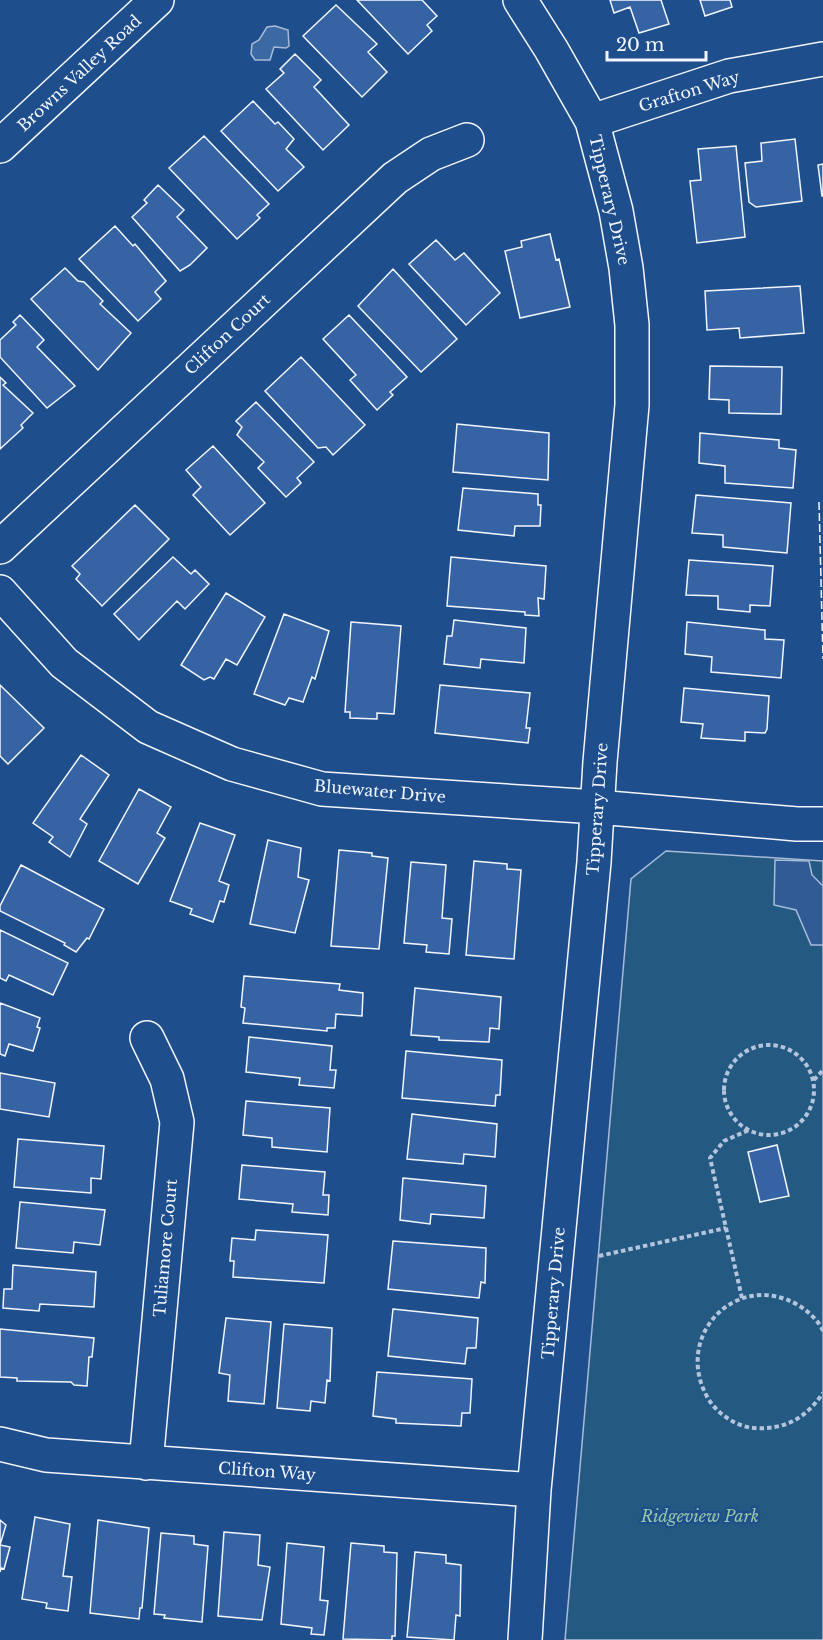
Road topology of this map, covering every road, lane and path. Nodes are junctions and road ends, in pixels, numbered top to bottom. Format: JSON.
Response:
{"nodes":[{"id":1,"x":157,"y":0,"type":"edge"},
{"id":2,"x":520,"y":0,"type":"edge"},
{"id":3,"x":823,"y":59,"type":"edge"},
{"id":4,"x":592,"y":121,"type":"junction"},
{"id":5,"x":467,"y":141,"type":"dead end"},
{"id":6,"x":0,"y":146,"type":"edge"},
{"id":7,"x":0,"y":547,"type":"edge"},
{"id":8,"x":0,"y":592,"type":"edge"},
{"id":9,"x":597,"y":807,"type":"junction"},
{"id":10,"x":823,"y":824,"type":"edge"},
{"id":11,"x":147,"y":1038,"type":"dead end"},
{"id":12,"x":823,"y":1070,"type":"edge"},
{"id":13,"x":814,"y":1080,"type":"junction"},
{"id":14,"x":750,"y":1130,"type":"junction"},
{"id":15,"x":726,"y":1228,"type":"junction"},
{"id":16,"x":599,"y":1256,"type":"dead end"},
{"id":17,"x":742,"y":1298,"type":"junction"},
{"id":18,"x":823,"y":1331,"type":"edge"},
{"id":19,"x":823,"y":1393,"type":"edge"},
{"id":20,"x":0,"y":1444,"type":"edge"},
{"id":21,"x":146,"y":1463,"type":"junction"},
{"id":22,"x":534,"y":1490,"type":"junction"},
{"id":23,"x":525,"y":1640,"type":"edge"}],
"edges":[{"from":1,"to":6,"type":"street","name":"Browns Valley Road"},
{"from":2,"to":4,"type":"street","name":"Tipperary Drive"},
{"from":3,"to":4,"type":"street","name":"Grafton Way"},
{"from":4,"to":9,"type":"street","name":"Tipperary Drive"},
{"from":5,"to":7,"type":"street","name":"Clifton Court"},
{"from":8,"to":9,"type":"street","name":"Bluewater Drive"},
{"from":9,"to":10,"type":"street","name":"Bluewater Drive"},
{"from":9,"to":22,"type":"street","name":"Tipperary Drive"},
{"from":11,"to":21,"type":"street","name":"Tuliamore Court"},
{"from":12,"to":13,"type":"path"},
{"from":13,"to":14,"type":"path"},
{"from":13,"to":14,"type":"path"},
{"from":14,"to":15,"type":"path"},
{"from":15,"to":16,"type":"path"},
{"from":15,"to":17,"type":"path"},
{"from":17,"to":18,"type":"path"},
{"from":17,"to":19,"type":"path"},
{"from":20,"to":21,"type":"street","name":"Clifton Way"},
{"from":21,"to":22,"type":"street","name":"Clifton Way"},
{"from":22,"to":23,"type":"street","name":"Tipperary Drive"}]}
